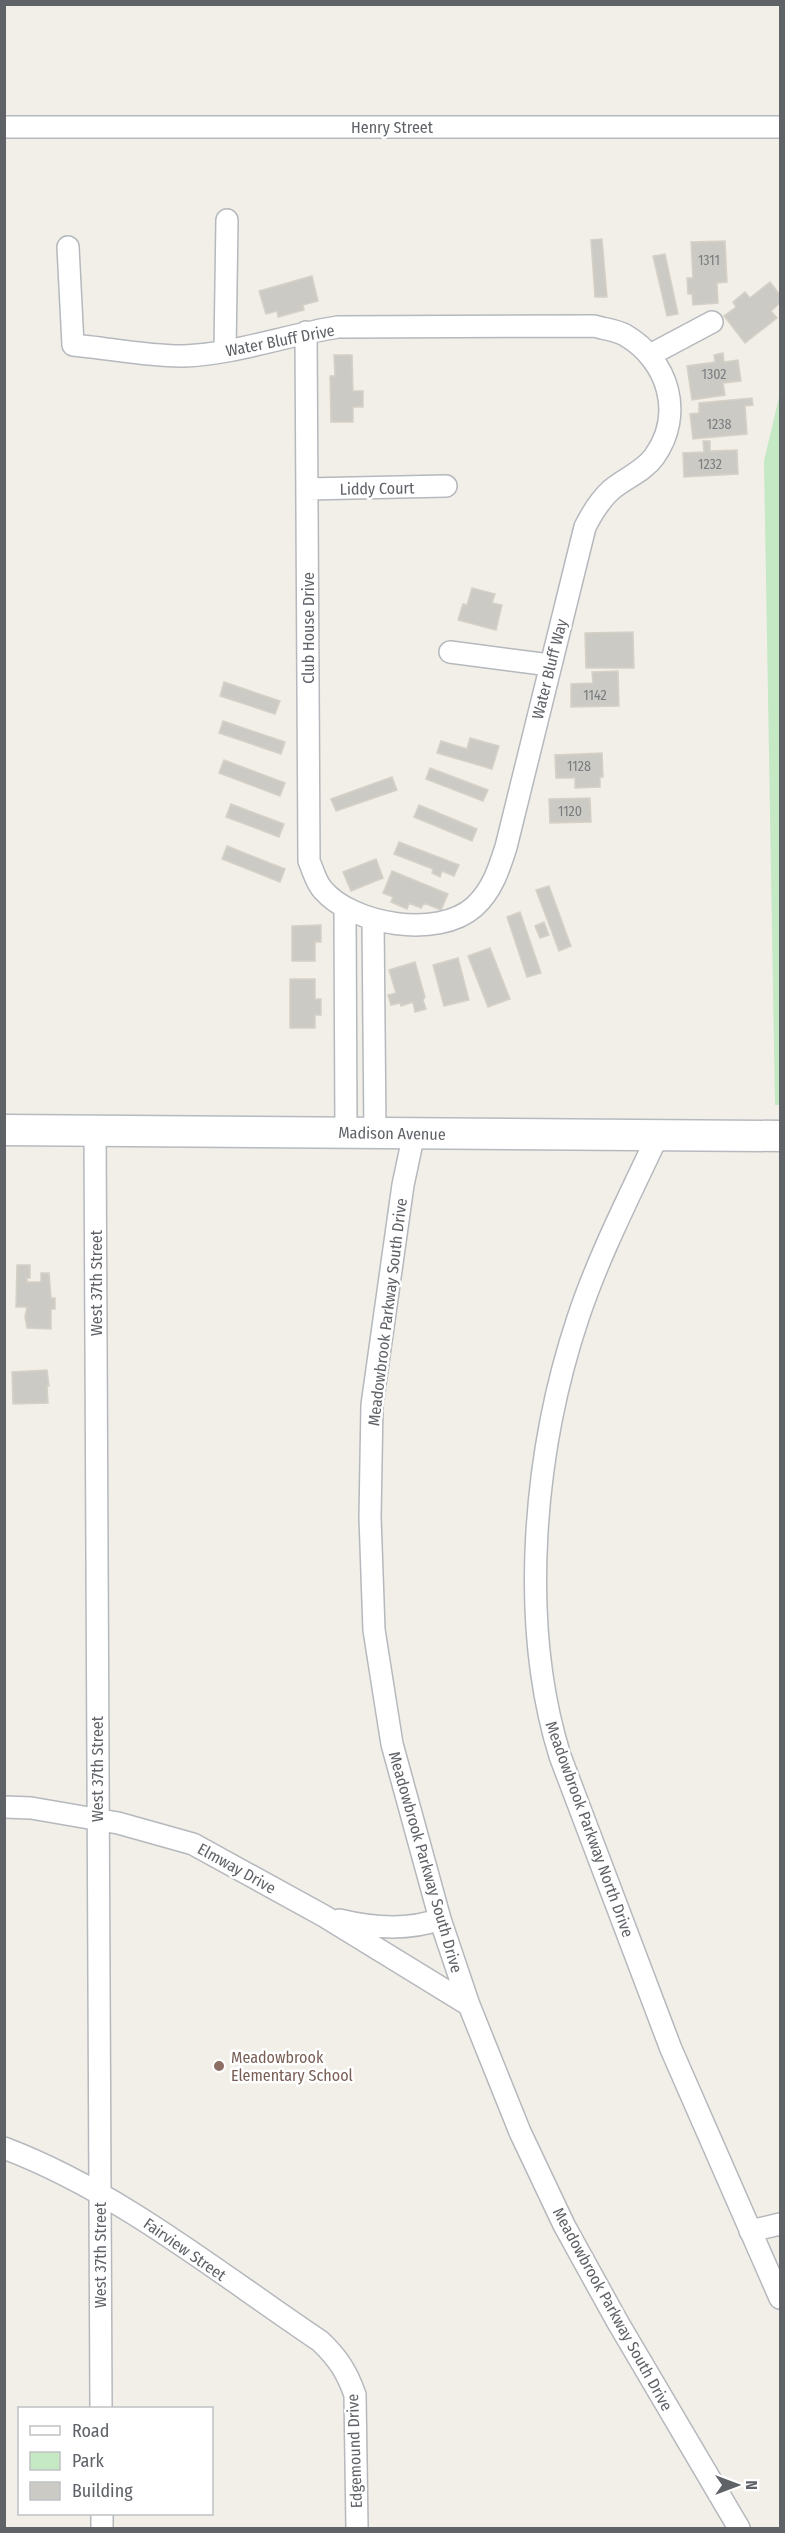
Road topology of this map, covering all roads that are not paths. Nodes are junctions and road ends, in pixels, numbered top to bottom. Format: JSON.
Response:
{"nodes":[{"id":1,"x":4,"y":127,"type":"edge"},
{"id":2,"x":780,"y":127,"type":"edge"},
{"id":3,"x":227,"y":220,"type":"dead end"},
{"id":4,"x":68,"y":247,"type":"dead end"},
{"id":5,"x":711,"y":322,"type":"dead end"},
{"id":6,"x":306,"y":332,"type":"junction"},
{"id":7,"x":225,"y":351,"type":"junction"},
{"id":8,"x":650,"y":355,"type":"junction"},
{"id":9,"x":446,"y":486,"type":"dead end"},
{"id":10,"x":307,"y":489,"type":"junction"},
{"id":11,"x":450,"y":652,"type":"dead end"},
{"id":12,"x":550,"y":664,"type":"junction"},
{"id":13,"x":345,"y":909,"type":"junction"},
{"id":14,"x":373,"y":920,"type":"junction"},
{"id":15,"x":4,"y":1130,"type":"edge"},
{"id":16,"x":95,"y":1130,"type":"junction"},
{"id":17,"x":360,"y":1133,"type":"junction"},
{"id":18,"x":414,"y":1133,"type":"junction"},
{"id":19,"x":658,"y":1135,"type":"junction"},
{"id":20,"x":780,"y":1136,"type":"edge"},
{"id":21,"x":4,"y":1807,"type":"edge"},
{"id":22,"x":97,"y":1819,"type":"junction"},
{"id":23,"x":324,"y":1916,"type":"junction"},
{"id":24,"x":440,"y":1919,"type":"junction"},
{"id":25,"x":469,"y":2005,"type":"junction"},
{"id":26,"x":4,"y":2148,"type":"edge"},
{"id":27,"x":100,"y":2195,"type":"junction"},
{"id":28,"x":780,"y":2224,"type":"edge"},
{"id":29,"x":750,"y":2231,"type":"junction"},
{"id":30,"x":780,"y":2298,"type":"edge"},
{"id":31,"x":348,"y":2375,"type":"joint"},
{"id":32,"x":102,"y":2407,"type":"edge"},
{"id":33,"x":357,"y":2529,"type":"edge"},
{"id":34,"x":739,"y":2529,"type":"edge"}],
"edges":[{"from":1,"to":2,"type":"street","name":"Henry Street"},
{"from":3,"to":7,"type":"street"},
{"from":4,"to":7,"type":"street","name":"Water Bluff Drive"},
{"from":5,"to":8,"type":"street"},
{"from":6,"to":7,"type":"street","name":"Water Bluff Drive"},
{"from":6,"to":8,"type":"street","name":"Water Bluff Drive"},
{"from":6,"to":10,"type":"street","name":"Club House Drive"},
{"from":8,"to":12,"type":"street","name":"Water Bluff Way"},
{"from":9,"to":10,"type":"street","name":"Liddy Court"},
{"from":10,"to":13,"type":"street","name":"Club House Drive"},
{"from":11,"to":12,"type":"street"},
{"from":12,"to":14,"type":"street","name":"Water Bluff Way"},
{"from":13,"to":14,"type":"street","name":"Club House Drive"},
{"from":13,"to":17,"type":"street"},
{"from":14,"to":17,"type":"street"},
{"from":15,"to":16,"type":"street","name":"Madison Avenue"},
{"from":16,"to":17,"type":"street","name":"Madison Avenue"},
{"from":16,"to":22,"type":"street","name":"West 37th Street"},
{"from":17,"to":18,"type":"street","name":"Madison Avenue"},
{"from":18,"to":19,"type":"street","name":"Madison Avenue"},
{"from":18,"to":24,"type":"street","name":"Meadowbrook Parkway South Drive"},
{"from":19,"to":20,"type":"street","name":"Madison Avenue"},
{"from":19,"to":29,"type":"street","name":"Meadowbrook Parkway North Drive"},
{"from":21,"to":22,"type":"street","name":"Elmway Drive"},
{"from":22,"to":23,"type":"street","name":"Elmway Drive"},
{"from":22,"to":27,"type":"street","name":"West 37th Street"},
{"from":23,"to":24,"type":"street","name":"Elmway Drive"},
{"from":23,"to":25,"type":"street","name":"Elmway Drive"},
{"from":24,"to":25,"type":"street","name":"Meadowbrook Parkway South Drive"},
{"from":25,"to":34,"type":"street","name":"Meadowbrook Parkway South Drive"},
{"from":26,"to":27,"type":"street","name":"Fairview Street"},
{"from":27,"to":31,"type":"street","name":"Fairview Street"},
{"from":27,"to":32,"type":"street","name":"West 37th Street"},
{"from":28,"to":29,"type":"street"},
{"from":29,"to":30,"type":"street","name":"Meadowbrook Parkway North Drive"},
{"from":31,"to":33,"type":"street","name":"Edgemound Drive"}]}
